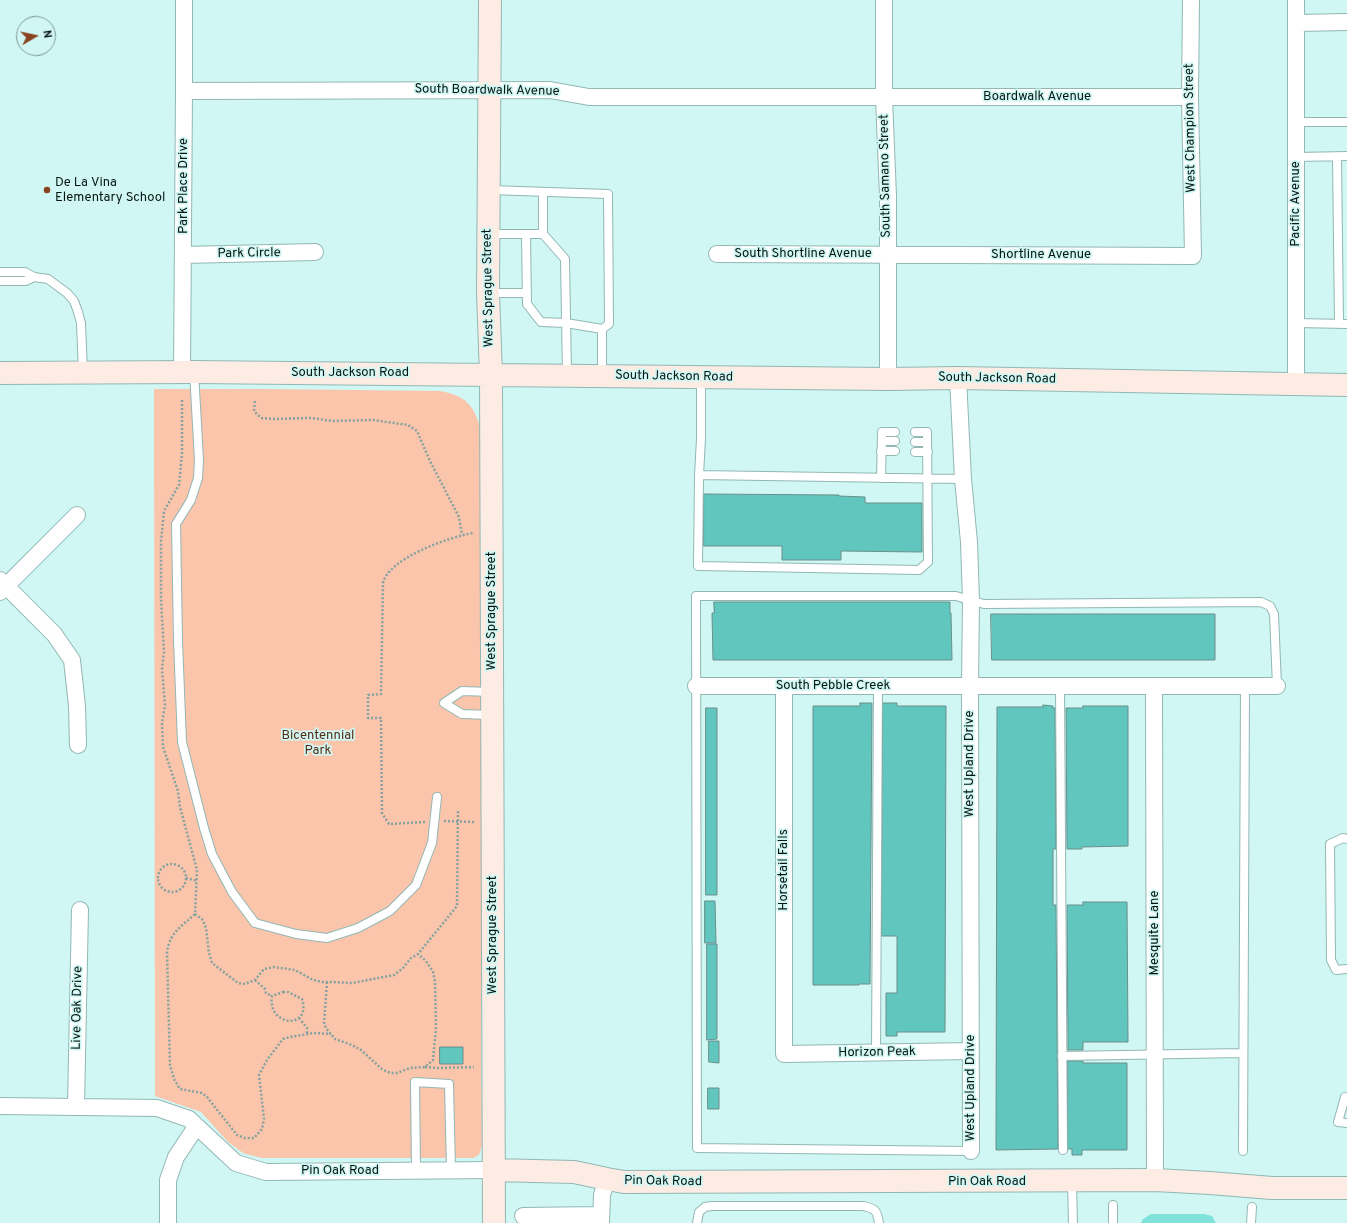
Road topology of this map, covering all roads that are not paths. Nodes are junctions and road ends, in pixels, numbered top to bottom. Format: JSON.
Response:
{"nodes":[{"id":1,"x":184,"y":0,"type":"edge"},
{"id":2,"x":490,"y":0,"type":"edge"},
{"id":3,"x":884,"y":0,"type":"edge"},
{"id":4,"x":1191,"y":0,"type":"edge"},
{"id":5,"x":1296,"y":0,"type":"edge"},
{"id":6,"x":1347,"y":22,"type":"edge"},
{"id":7,"x":1296,"y":23,"type":"junction"},
{"id":8,"x":490,"y":89,"type":"junction"},
{"id":9,"x":184,"y":91,"type":"junction"},
{"id":10,"x":1190,"y":97,"type":"junction"},
{"id":11,"x":884,"y":98,"type":"junction"},
{"id":12,"x":1296,"y":122,"type":"junction"},
{"id":13,"x":1347,"y":122,"type":"edge"},
{"id":14,"x":1337,"y":156,"type":"junction"},
{"id":15,"x":1347,"y":156,"type":"edge"},
{"id":16,"x":1296,"y":157,"type":"junction"},
{"id":17,"x":489,"y":190,"type":"junction"},
{"id":18,"x":543,"y":192,"type":"junction"},
{"id":19,"x":489,"y":234,"type":"junction"},
{"id":20,"x":526,"y":234,"type":"junction"},
{"id":21,"x":543,"y":234,"type":"junction"},
{"id":22,"x":315,"y":252,"type":"dead end"},
{"id":23,"x":183,"y":254,"type":"junction"},
{"id":24,"x":717,"y":254,"type":"dead end"},
{"id":25,"x":888,"y":254,"type":"junction"},
{"id":26,"x":1193,"y":256,"type":"joint"},
{"id":27,"x":0,"y":272,"type":"edge"},
{"id":28,"x":34,"y":277,"type":"junction"},
{"id":29,"x":0,"y":281,"type":"edge"},
{"id":30,"x":488,"y":293,"type":"junction"},
{"id":31,"x":527,"y":293,"type":"junction"},
{"id":32,"x":566,"y":323,"type":"junction"},
{"id":33,"x":1296,"y":323,"type":"junction"},
{"id":34,"x":1343,"y":324,"type":"edge"},
{"id":35,"x":602,"y":329,"type":"junction"},
{"id":36,"x":188,"y":372,"type":"junction"},
{"id":37,"x":0,"y":373,"type":"edge"},
{"id":38,"x":83,"y":373,"type":"junction"},
{"id":39,"x":491,"y":374,"type":"junction"},
{"id":40,"x":567,"y":375,"type":"junction"},
{"id":41,"x":602,"y":376,"type":"junction"},
{"id":42,"x":701,"y":377,"type":"junction"},
{"id":43,"x":958,"y":378,"type":"junction"},
{"id":44,"x":888,"y":379,"type":"junction"},
{"id":45,"x":1296,"y":384,"type":"junction"},
{"id":46,"x":1347,"y":385,"type":"edge"},
{"id":47,"x":915,"y":432,"type":"dead end"},
{"id":48,"x":895,"y":436,"type":"dead end"},
{"id":49,"x":915,"y":442,"type":"dead end"},
{"id":50,"x":927,"y":442,"type":"junction"},
{"id":51,"x":881,"y":451,"type":"junction"},
{"id":52,"x":895,"y":451,"type":"dead end"},
{"id":53,"x":915,"y":452,"type":"dead end"},
{"id":54,"x":928,"y":452,"type":"junction"},
{"id":55,"x":699,"y":475,"type":"junction"},
{"id":56,"x":881,"y":478,"type":"junction"},
{"id":57,"x":928,"y":479,"type":"junction"},
{"id":58,"x":962,"y":479,"type":"junction"},
{"id":59,"x":77,"y":515,"type":"dead end"},
{"id":60,"x":2,"y":586,"type":"edge"},
{"id":61,"x":971,"y":600,"type":"junction"},
{"id":62,"x":696,"y":686,"type":"junction"},
{"id":63,"x":784,"y":686,"type":"junction"},
{"id":64,"x":878,"y":686,"type":"junction"},
{"id":65,"x":970,"y":686,"type":"junction"},
{"id":66,"x":1060,"y":686,"type":"junction"},
{"id":67,"x":1154,"y":686,"type":"junction"},
{"id":68,"x":1245,"y":686,"type":"junction"},
{"id":69,"x":1277,"y":686,"type":"joint"},
{"id":70,"x":492,"y":692,"type":"junction"},
{"id":71,"x":492,"y":714,"type":"junction"},
{"id":72,"x":78,"y":745,"type":"dead end"},
{"id":73,"x":437,"y":797,"type":"dead end"},
{"id":74,"x":1347,"y":839,"type":"edge"},
{"id":75,"x":80,"y":910,"type":"dead end"},
{"id":76,"x":1347,"y":969,"type":"edge"},
{"id":77,"x":971,"y":1051,"type":"junction"},
{"id":78,"x":876,"y":1053,"type":"junction"},
{"id":79,"x":1243,"y":1053,"type":"junction"},
{"id":80,"x":784,"y":1054,"type":"joint"},
{"id":81,"x":1155,"y":1055,"type":"junction"},
{"id":82,"x":1062,"y":1056,"type":"junction"},
{"id":83,"x":1347,"y":1098,"type":"edge"},
{"id":84,"x":0,"y":1106,"type":"edge"},
{"id":85,"x":76,"y":1106,"type":"junction"},
{"id":86,"x":1347,"y":1123,"type":"edge"},
{"id":87,"x":196,"y":1127,"type":"junction"},
{"id":88,"x":1063,"y":1150,"type":"dead end"},
{"id":89,"x":1243,"y":1150,"type":"dead end"},
{"id":90,"x":971,"y":1151,"type":"joint"},
{"id":91,"x":416,"y":1170,"type":"junction"},
{"id":92,"x":451,"y":1170,"type":"junction"},
{"id":93,"x":494,"y":1170,"type":"junction"},
{"id":94,"x":607,"y":1180,"type":"junction"},
{"id":95,"x":1155,"y":1180,"type":"junction"},
{"id":96,"x":1072,"y":1181,"type":"junction"},
{"id":97,"x":1347,"y":1188,"type":"edge"},
{"id":98,"x":1113,"y":1205,"type":"dead end"},
{"id":99,"x":1252,"y":1207,"type":"dead end"},
{"id":100,"x":523,"y":1216,"type":"dead end"},
{"id":101,"x":601,"y":1219,"type":"edge"},
{"id":102,"x":168,"y":1223,"type":"edge"},
{"id":103,"x":494,"y":1223,"type":"edge"},
{"id":104,"x":697,"y":1223,"type":"edge"},
{"id":105,"x":879,"y":1223,"type":"edge"},
{"id":106,"x":1073,"y":1223,"type":"edge"},
{"id":107,"x":1113,"y":1223,"type":"edge"},
{"id":108,"x":1252,"y":1223,"type":"edge"}],
"edges":[{"from":1,"to":9,"type":"street","name":"Park Place Drive"},
{"from":2,"to":8,"type":"street","name":"West Sprague Street"},
{"from":3,"to":11,"type":"street","name":"South Samano Street"},
{"from":4,"to":10,"type":"street","name":"West Champion Street"},
{"from":5,"to":7,"type":"street","name":"Pacific Avenue"},
{"from":6,"to":7,"type":"street"},
{"from":7,"to":12,"type":"street","name":"Pacific Avenue"},
{"from":8,"to":9,"type":"street","name":"South Boardwalk Avenue"},
{"from":8,"to":11,"type":"street","name":"South Boardwalk Avenue"},
{"from":8,"to":17,"type":"street","name":"West Sprague Street"},
{"from":9,"to":23,"type":"street","name":"Park Place Drive"},
{"from":10,"to":11,"type":"street","name":"Boardwalk Avenue"},
{"from":10,"to":26,"type":"street","name":"West Champion Street"},
{"from":11,"to":25,"type":"street","name":"South Samano Street"},
{"from":12,"to":13,"type":"lane"},
{"from":12,"to":16,"type":"street","name":"Pacific Avenue"},
{"from":14,"to":15,"type":"lane"},
{"from":14,"to":16,"type":"lane"},
{"from":14,"to":34,"type":"lane"},
{"from":16,"to":33,"type":"street","name":"Pacific Avenue"},
{"from":17,"to":18,"type":"lane"},
{"from":17,"to":19,"type":"street","name":"West Sprague Street"},
{"from":18,"to":21,"type":"lane"},
{"from":18,"to":35,"type":"lane"},
{"from":19,"to":20,"type":"lane"},
{"from":19,"to":30,"type":"street","name":"West Sprague Street"},
{"from":20,"to":21,"type":"lane"},
{"from":20,"to":31,"type":"lane"},
{"from":21,"to":32,"type":"lane"},
{"from":22,"to":23,"type":"street","name":"Park Circle"},
{"from":23,"to":36,"type":"street","name":"Park Place Drive"},
{"from":24,"to":25,"type":"street","name":"South Shortline Avenue"},
{"from":25,"to":26,"type":"street","name":"Shortline Avenue"},
{"from":25,"to":44,"type":"street","name":"South Samano Street"},
{"from":27,"to":28,"type":"lane"},
{"from":28,"to":29,"type":"lane"},
{"from":28,"to":38,"type":"lane"},
{"from":30,"to":31,"type":"lane"},
{"from":30,"to":39,"type":"street","name":"West Sprague Street"},
{"from":31,"to":32,"type":"lane"},
{"from":32,"to":35,"type":"lane"},
{"from":32,"to":40,"type":"lane"},
{"from":33,"to":34,"type":"lane"},
{"from":33,"to":45,"type":"street","name":"Pacific Avenue"},
{"from":35,"to":41,"type":"lane"},
{"from":36,"to":38,"type":"street","name":"South Jackson Road"},
{"from":36,"to":39,"type":"street","name":"South Jackson Road"},
{"from":36,"to":73,"type":"lane"},
{"from":37,"to":38,"type":"street","name":"South Jackson Road"},
{"from":39,"to":40,"type":"street","name":"South Jackson Road"},
{"from":39,"to":70,"type":"street","name":"West Sprague Street"},
{"from":40,"to":41,"type":"street","name":"South Jackson Road"},
{"from":41,"to":42,"type":"street","name":"South Jackson Road"},
{"from":42,"to":44,"type":"street","name":"South Jackson Road"},
{"from":42,"to":55,"type":"lane"},
{"from":43,"to":44,"type":"street","name":"South Jackson Road"},
{"from":43,"to":45,"type":"street","name":"South Jackson Road"},
{"from":43,"to":58,"type":"street","name":"West Upland Drive"},
{"from":45,"to":46,"type":"street","name":"South Jackson Road"},
{"from":47,"to":50,"type":"lane"},
{"from":48,"to":51,"type":"lane"},
{"from":49,"to":50,"type":"lane"},
{"from":50,"to":54,"type":"lane"},
{"from":51,"to":52,"type":"lane"},
{"from":51,"to":56,"type":"lane"},
{"from":53,"to":54,"type":"lane"},
{"from":54,"to":57,"type":"lane"},
{"from":55,"to":56,"type":"lane"},
{"from":55,"to":57,"type":"lane"},
{"from":56,"to":57,"type":"lane"},
{"from":57,"to":58,"type":"lane"},
{"from":58,"to":61,"type":"street","name":"West Upland Drive"},
{"from":59,"to":60,"type":"street"},
{"from":60,"to":72,"type":"street"},
{"from":61,"to":62,"type":"lane"},
{"from":61,"to":65,"type":"street","name":"West Upland Drive"},
{"from":61,"to":69,"type":"lane"},
{"from":62,"to":63,"type":"street","name":"South Pebble Creek"},
{"from":62,"to":90,"type":"lane"},
{"from":63,"to":64,"type":"street","name":"South Pebble Creek"},
{"from":63,"to":80,"type":"street","name":"Horsetail Falls"},
{"from":64,"to":65,"type":"street","name":"South Pebble Creek"},
{"from":64,"to":78,"type":"lane"},
{"from":65,"to":66,"type":"street","name":"South Pebble Creek"},
{"from":65,"to":77,"type":"street","name":"West Upland Drive"},
{"from":66,"to":67,"type":"street","name":"South Pebble Creek"},
{"from":66,"to":82,"type":"lane"},
{"from":67,"to":68,"type":"street","name":"South Pebble Creek"},
{"from":67,"to":81,"type":"street","name":"Mesquite Lane"},
{"from":68,"to":69,"type":"street","name":"South Pebble Creek"},
{"from":68,"to":79,"type":"lane"},
{"from":70,"to":71,"type":"street","name":"West Sprague Street"},
{"from":70,"to":71,"type":"lane"},
{"from":71,"to":93,"type":"street","name":"West Sprague Street"},
{"from":74,"to":76,"type":"lane"},
{"from":75,"to":85,"type":"street","name":"Live Oak Drive"},
{"from":77,"to":78,"type":"street","name":"Horizon Peak"},
{"from":77,"to":90,"type":"street","name":"West Upland Drive"},
{"from":78,"to":80,"type":"street","name":"Horizon Peak"},
{"from":79,"to":81,"type":"lane"},
{"from":79,"to":89,"type":"lane"},
{"from":81,"to":82,"type":"lane"},
{"from":81,"to":95,"type":"street","name":"Mesquite Lane"},
{"from":82,"to":88,"type":"lane"},
{"from":83,"to":86,"type":"lane"},
{"from":84,"to":85,"type":"street","name":"Pin Oak Road"},
{"from":85,"to":87,"type":"street","name":"Pin Oak Road"},
{"from":87,"to":91,"type":"street","name":"Pin Oak Road"},
{"from":87,"to":102,"type":"street"},
{"from":91,"to":92,"type":"street","name":"Pin Oak Road"},
{"from":91,"to":92,"type":"lane"},
{"from":92,"to":93,"type":"street","name":"Pin Oak Road"},
{"from":93,"to":94,"type":"street","name":"Pin Oak Road"},
{"from":93,"to":103,"type":"street","name":"West Sprague Street"},
{"from":94,"to":96,"type":"street","name":"Pin Oak Road"},
{"from":94,"to":101,"type":"street"},
{"from":95,"to":96,"type":"street","name":"Pin Oak Road"},
{"from":95,"to":97,"type":"street","name":"Pin Oak Road"},
{"from":96,"to":106,"type":"lane"},
{"from":98,"to":107,"type":"lane"},
{"from":99,"to":108,"type":"lane"},
{"from":100,"to":101,"type":"street"},
{"from":104,"to":105,"type":"lane"}]}
